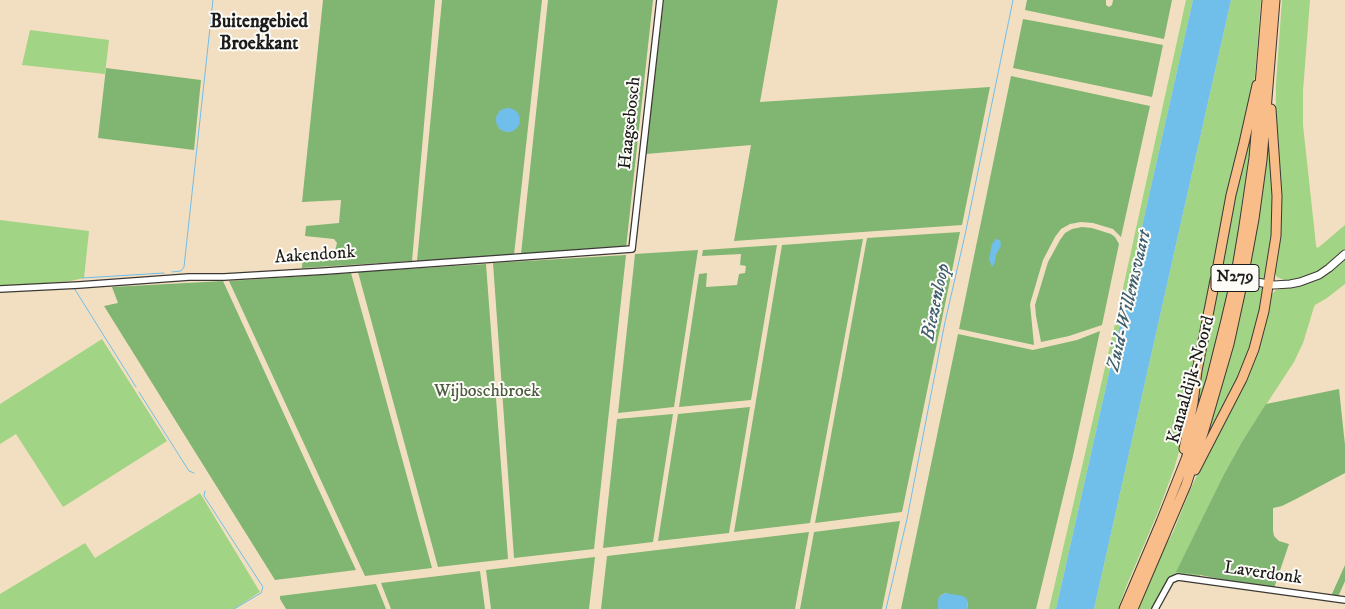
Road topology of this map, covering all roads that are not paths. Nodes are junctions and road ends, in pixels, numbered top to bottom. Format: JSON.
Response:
{"nodes":[{"id":1,"x":660,"y":0,"type":"edge"},
{"id":2,"x":1267,"y":0,"type":"edge"},
{"id":3,"x":1276,"y":0,"type":"edge"},
{"id":4,"x":1262,"y":65,"type":"junction"},
{"id":5,"x":1269,"y":83,"type":"junction"},
{"id":6,"x":632,"y":249,"type":"joint"},
{"id":7,"x":1345,"y":254,"type":"edge"},
{"id":8,"x":1224,"y":276,"type":"junction"},
{"id":9,"x":1269,"y":284,"type":"junction"},
{"id":10,"x":0,"y":289,"type":"edge"},
{"id":11,"x":1176,"y":485,"type":"junction"},
{"id":12,"x":1186,"y":485,"type":"junction"},
{"id":13,"x":1345,"y":600,"type":"edge"},
{"id":14,"x":1124,"y":609,"type":"edge"},
{"id":15,"x":1133,"y":609,"type":"edge"},
{"id":16,"x":1155,"y":609,"type":"edge"}],
"edges":[{"from":1,"to":6,"type":"street","name":"Haagsebosch"},
{"from":2,"to":4,"type":"highway","name":"Kanaaldijk-Noord","number":"N279"},
{"from":3,"to":5,"type":"highway","name":"Kanaaldijk-Noord","number":"N279"},
{"from":4,"to":8,"type":"highway","number":"N279"},
{"from":4,"to":11,"type":"highway","name":"Kanaaldijk-Noord","number":"N279"},
{"from":5,"to":9,"type":"highway","number":"N279"},
{"from":5,"to":12,"type":"highway","name":"Kanaaldijk-Noord","number":"N279"},
{"from":6,"to":10,"type":"street","name":"Aakendonk"},
{"from":7,"to":9,"type":"street"},
{"from":8,"to":9,"type":"street","bridge":true},
{"from":8,"to":11,"type":"highway","number":"N279"},
{"from":9,"to":12,"type":"highway","number":"N279"},
{"from":11,"to":14,"type":"highway","name":"Kanaaldijk-Noord","number":"N279"},
{"from":12,"to":15,"type":"highway","name":"Kanaaldijk-Noord","number":"N279"},
{"from":13,"to":16,"type":"street","name":"Laverdonk"}]}
